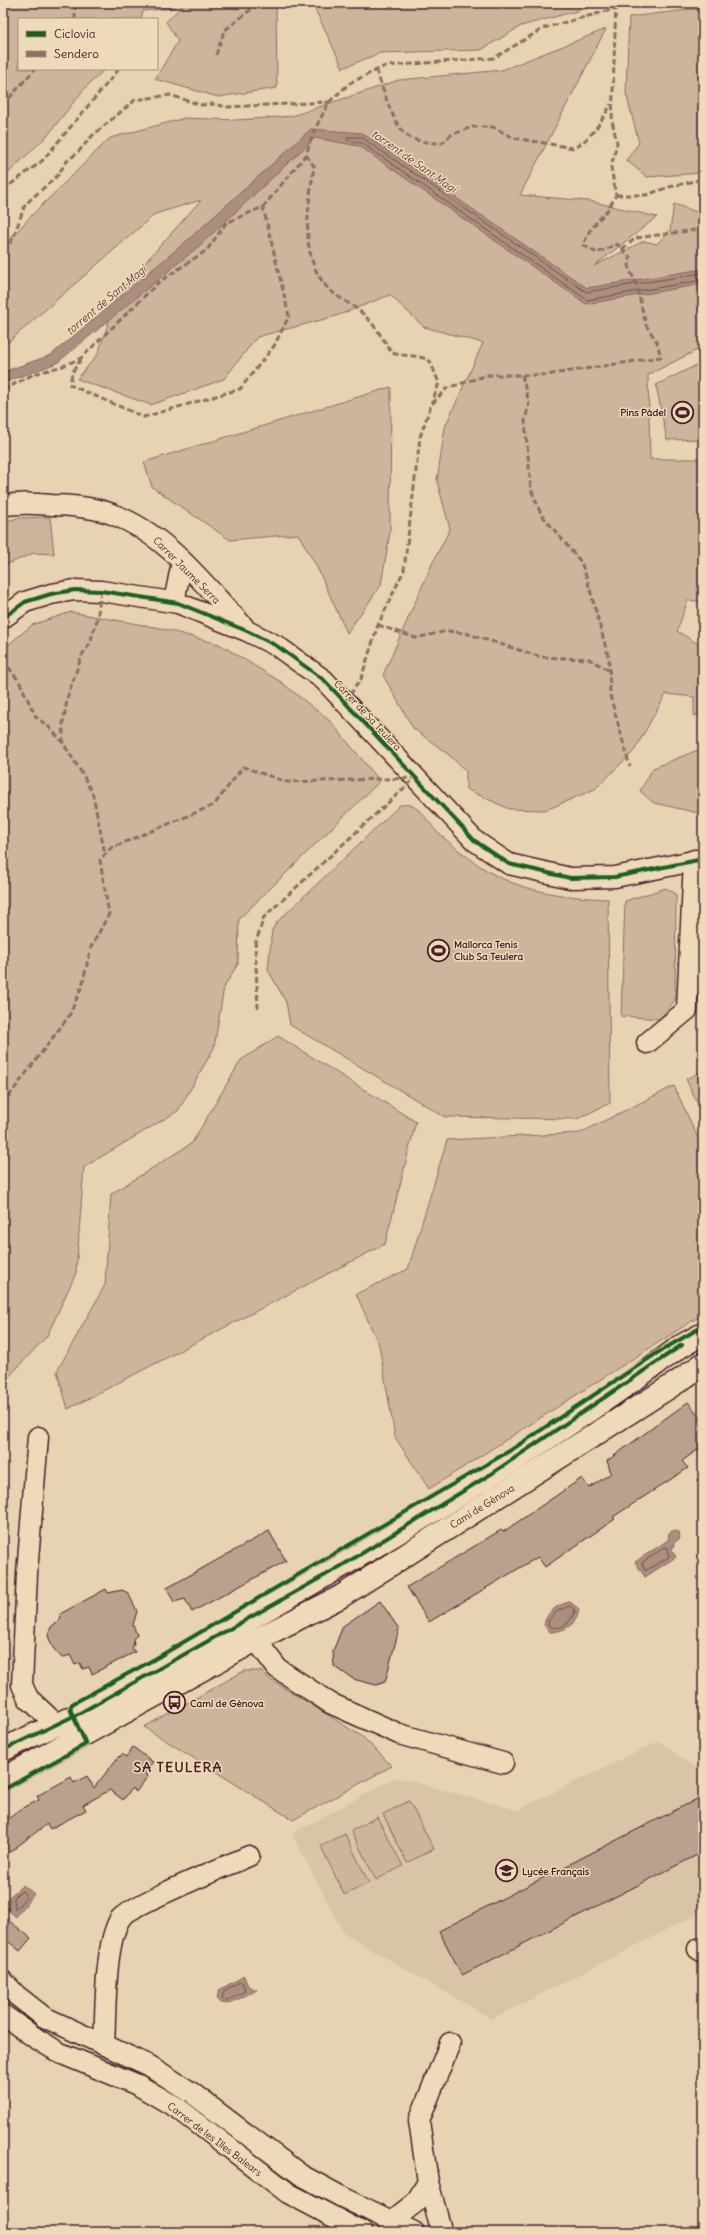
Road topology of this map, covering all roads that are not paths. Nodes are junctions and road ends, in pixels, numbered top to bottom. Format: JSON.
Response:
{"nodes":[{"id":1,"x":3,"y":506,"type":"edge"},
{"id":2,"x":182,"y":562,"type":"junction"},
{"id":3,"x":174,"y":602,"type":"junction"},
{"id":4,"x":3,"y":618,"type":"edge"},
{"id":5,"x":247,"y":631,"type":"junction"},
{"id":6,"x":698,"y":859,"type":"edge"},
{"id":7,"x":647,"y":1044,"type":"dead end"},
{"id":8,"x":703,"y":1334,"type":"edge"},
{"id":9,"x":703,"y":1364,"type":"edge"},
{"id":10,"x":38,"y":1436,"type":"dead end"},
{"id":11,"x":256,"y":1640,"type":"junction"},
{"id":12,"x":57,"y":1725,"type":"junction"},
{"id":13,"x":3,"y":1750,"type":"edge"},
{"id":14,"x":503,"y":1763,"type":"dead end"},
{"id":15,"x":3,"y":1778,"type":"edge"},
{"id":16,"x":249,"y":1856,"type":"dead end"},
{"id":17,"x":3,"y":1981,"type":"edge"},
{"id":18,"x":3,"y":2015,"type":"edge"},
{"id":19,"x":450,"y":2043,"type":"dead end"},
{"id":20,"x":104,"y":2045,"type":"junction"},
{"id":21,"x":428,"y":2182,"type":"junction"},
{"id":22,"x":319,"y":2209,"type":"junction"},
{"id":23,"x":389,"y":2226,"type":"edge"},
{"id":24,"x":362,"y":2232,"type":"edge"},
{"id":25,"x":414,"y":2232,"type":"edge"},
{"id":26,"x":439,"y":2232,"type":"edge"}],
"edges":[{"from":1,"to":2,"type":"street","name":"Carrer Jaume Serra"},
{"from":2,"to":3,"type":"street"},
{"from":2,"to":5,"type":"street","name":"Carrer Jaume Serra"},
{"from":3,"to":4,"type":"street","name":"Carrer de Sa Teulera"},
{"from":3,"to":5,"type":"street","name":"Carrer de Sa Teulera"},
{"from":5,"to":6,"type":"street","name":"Carrer de Sa Teulera"},
{"from":6,"to":7,"type":"street"},
{"from":8,"to":12,"type":"street"},
{"from":9,"to":11,"type":"street","name":"Camí de Gènova"},
{"from":10,"to":12,"type":"street"},
{"from":11,"to":14,"type":"street"},
{"from":11,"to":15,"type":"street","name":"Camí de Gènova"},
{"from":12,"to":13,"type":"street"},
{"from":16,"to":20,"type":"street"},
{"from":17,"to":20,"type":"street"},
{"from":18,"to":22,"type":"street","name":"Carrer de les Illes Balears"},
{"from":19,"to":21,"type":"street"},
{"from":20,"to":23,"type":"street"},
{"from":21,"to":23,"type":"street"},
{"from":21,"to":26,"type":"street"},
{"from":22,"to":23,"type":"street"},
{"from":22,"to":24,"type":"street","name":"Carrer de les Illes Balears"},
{"from":23,"to":25,"type":"street"}]}
